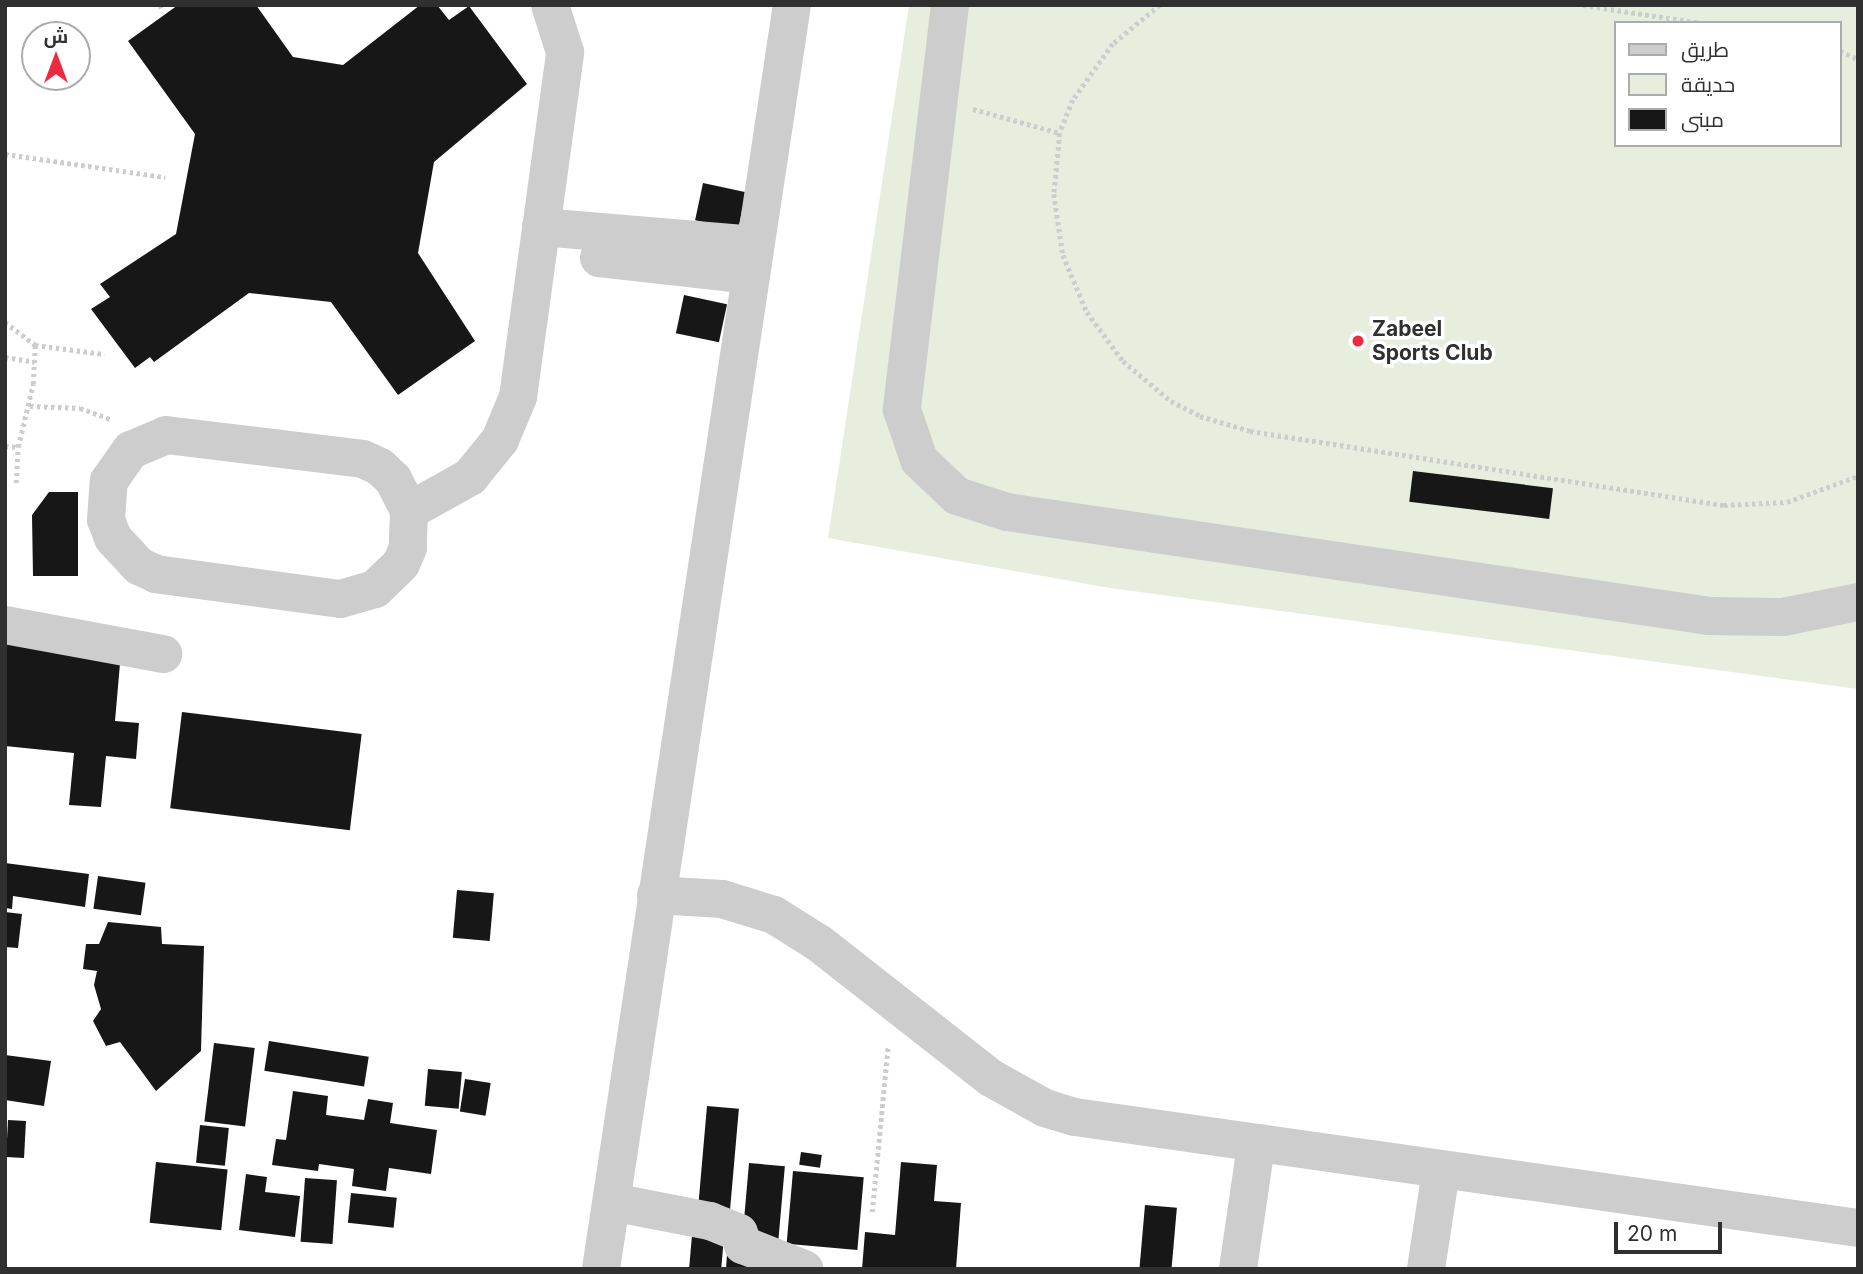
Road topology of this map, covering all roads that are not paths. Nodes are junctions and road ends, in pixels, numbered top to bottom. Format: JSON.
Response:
{"nodes":[{"id":1,"x":550,"y":5,"type":"edge"},
{"id":2,"x":792,"y":5,"type":"edge"},
{"id":3,"x":950,"y":5,"type":"edge"},
{"id":4,"x":539,"y":239,"type":"junction"},
{"id":5,"x":753,"y":260,"type":"junction"},
{"id":6,"x":410,"y":511,"type":"junction"},
{"id":7,"x":1858,"y":602,"type":"edge"},
{"id":8,"x":5,"y":625,"type":"edge"},
{"id":9,"x":163,"y":654,"type":"dead end"},
{"id":10,"x":656,"y":895,"type":"junction"},
{"id":11,"x":1256,"y":1146,"type":"junction"},
{"id":12,"x":1441,"y":1171,"type":"junction"},
{"id":13,"x":612,"y":1202,"type":"junction"},
{"id":14,"x":1858,"y":1228,"type":"edge"},
{"id":15,"x":601,"y":1269,"type":"edge"},
{"id":16,"x":804,"y":1269,"type":"edge"},
{"id":17,"x":1238,"y":1269,"type":"edge"},
{"id":18,"x":1426,"y":1269,"type":"edge"}],
"edges":[{"from":1,"to":4,"type":"street"},
{"from":2,"to":5,"type":"street"},
{"from":3,"to":7,"type":"street"},
{"from":4,"to":5,"type":"street"},
{"from":4,"to":6,"type":"street"},
{"from":5,"to":10,"type":"street"},
{"from":6,"to":6,"type":"street"},
{"from":8,"to":9,"type":"street"},
{"from":10,"to":11,"type":"street"},
{"from":10,"to":13,"type":"street"},
{"from":11,"to":12,"type":"street"},
{"from":11,"to":17,"type":"street"},
{"from":12,"to":14,"type":"street"},
{"from":12,"to":18,"type":"street"},
{"from":13,"to":15,"type":"street"},
{"from":13,"to":16,"type":"street"}]}
